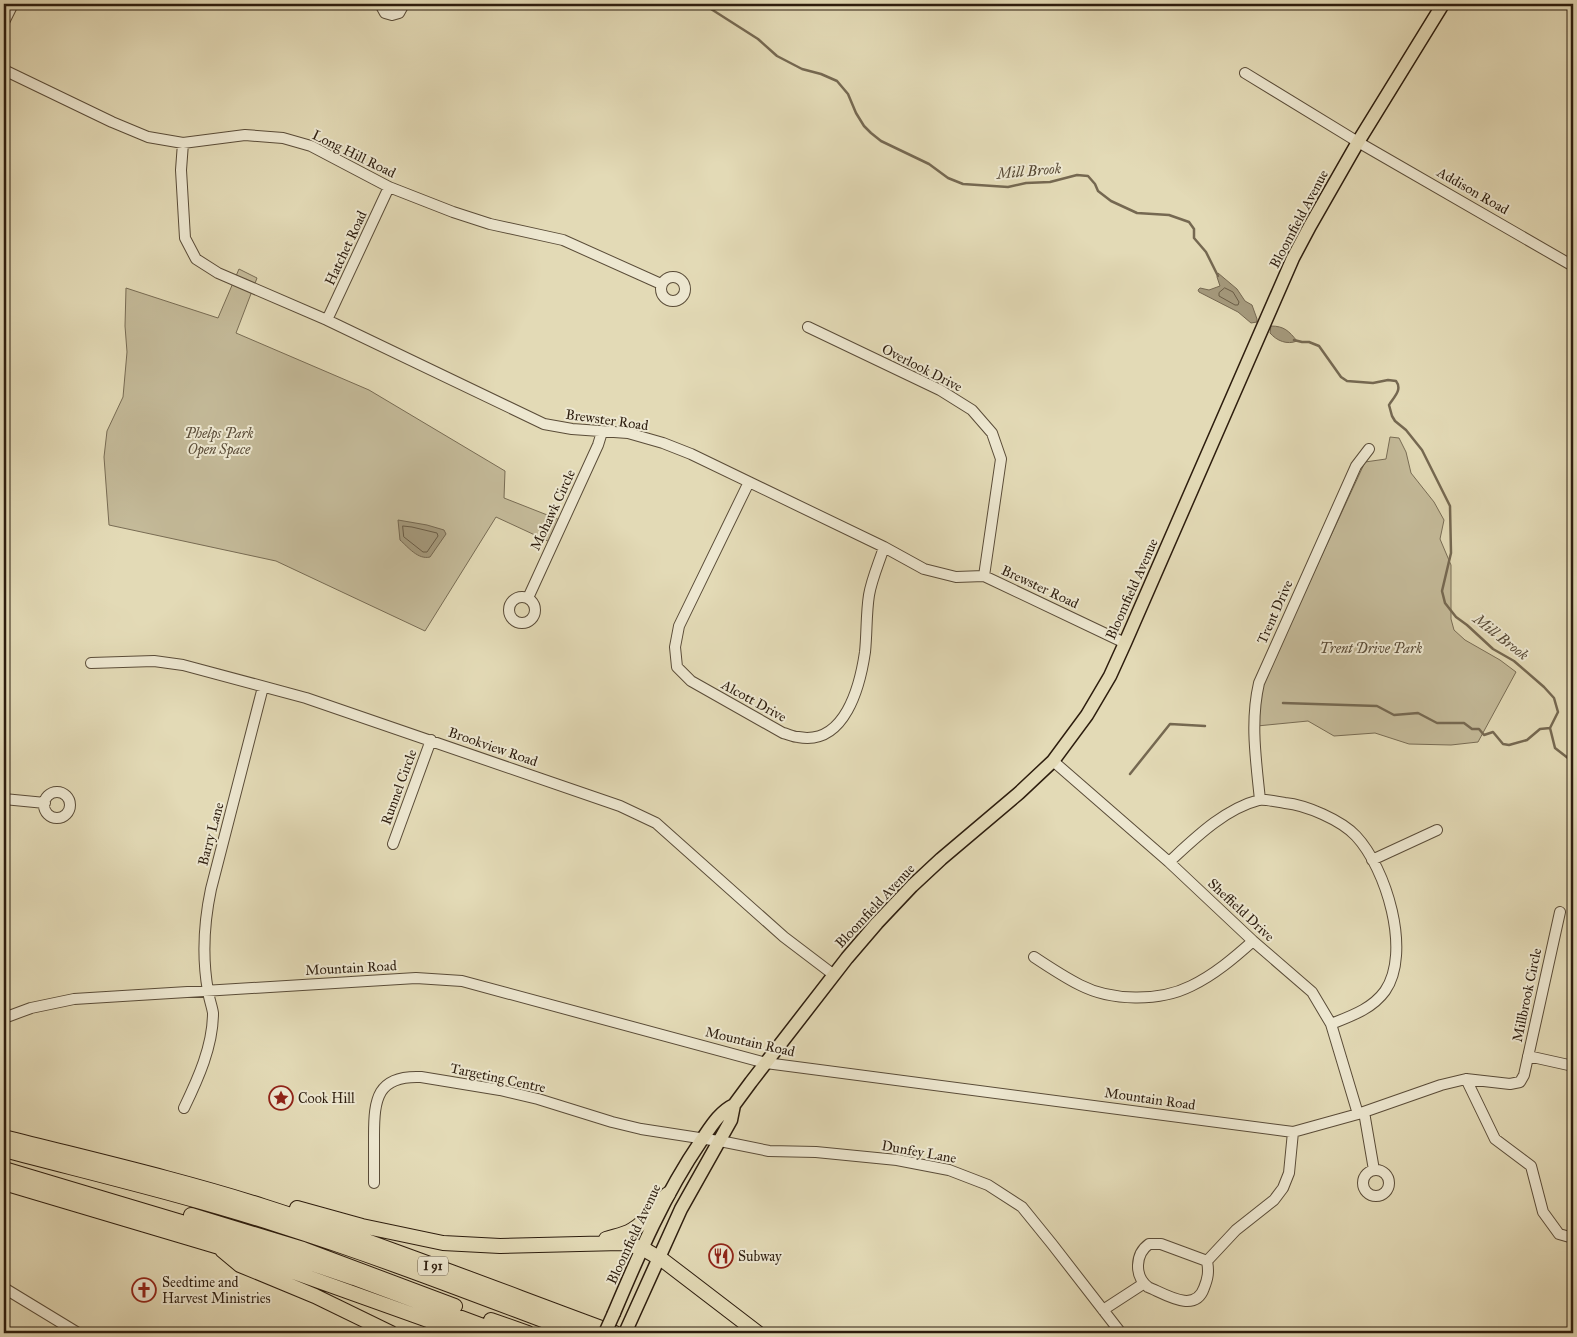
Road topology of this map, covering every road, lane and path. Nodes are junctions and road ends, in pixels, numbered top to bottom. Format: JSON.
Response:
{"nodes":[{"id":1,"x":14,"y":4,"type":"edge"},
{"id":2,"x":380,"y":4,"type":"edge"},
{"id":3,"x":404,"y":4,"type":"edge"},
{"id":4,"x":1442,"y":4,"type":"edge"},
{"id":5,"x":4,"y":22,"type":"edge"},
{"id":6,"x":4,"y":70,"type":"edge"},
{"id":7,"x":1245,"y":73,"type":"dead end"},
{"id":8,"x":1358,"y":142,"type":"junction"},
{"id":9,"x":183,"y":143,"type":"junction"},
{"id":10,"x":389,"y":187,"type":"junction"},
{"id":11,"x":1573,"y":266,"type":"edge"},
{"id":12,"x":661,"y":284,"type":"dead end"},
{"id":13,"x":327,"y":320,"type":"junction"},
{"id":14,"x":808,"y":327,"type":"dead end"},
{"id":15,"x":602,"y":432,"type":"junction"},
{"id":16,"x":1370,"y":449,"type":"dead end"},
{"id":17,"x":748,"y":482,"type":"junction"},
{"id":18,"x":884,"y":547,"type":"junction"},
{"id":19,"x":984,"y":576,"type":"junction"},
{"id":20,"x":528,"y":598,"type":"dead end"},
{"id":21,"x":1125,"y":643,"type":"junction"},
{"id":22,"x":91,"y":663,"type":"dead end"},
{"id":23,"x":263,"y":687,"type":"junction"},
{"id":24,"x":430,"y":740,"type":"junction"},
{"id":25,"x":1052,"y":761,"type":"junction"},
{"id":26,"x":4,"y":799,"type":"edge"},
{"id":27,"x":1260,"y":800,"type":"junction"},
{"id":28,"x":45,"y":803,"type":"dead end"},
{"id":29,"x":1437,"y":830,"type":"dead end"},
{"id":30,"x":393,"y":844,"type":"dead end"},
{"id":31,"x":1372,"y":860,"type":"junction"},
{"id":32,"x":1169,"y":862,"type":"junction"},
{"id":33,"x":1560,"y":912,"type":"dead end"},
{"id":34,"x":1253,"y":941,"type":"junction"},
{"id":35,"x":1034,"y":957,"type":"dead end"},
{"id":36,"x":834,"y":974,"type":"junction"},
{"id":37,"x":208,"y":991,"type":"junction"},
{"id":38,"x":4,"y":1018,"type":"edge"},
{"id":39,"x":1331,"y":1024,"type":"junction"},
{"id":40,"x":1528,"y":1056,"type":"junction"},
{"id":41,"x":766,"y":1063,"type":"junction"},
{"id":42,"x":1573,"y":1066,"type":"edge"},
{"id":43,"x":1466,"y":1080,"type":"junction"},
{"id":44,"x":1520,"y":1082,"type":"joint"},
{"id":45,"x":734,"y":1105,"type":"junction"},
{"id":46,"x":184,"y":1108,"type":"dead end"},
{"id":47,"x":1361,"y":1113,"type":"junction"},
{"id":48,"x":1293,"y":1132,"type":"junction"},
{"id":49,"x":4,"y":1137,"type":"edge"},
{"id":50,"x":703,"y":1138,"type":"junction"},
{"id":51,"x":719,"y":1141,"type":"junction"},
{"id":52,"x":4,"y":1150,"type":"edge"},
{"id":53,"x":4,"y":1169,"type":"edge"},
{"id":54,"x":78,"y":1170,"type":"junction"},
{"id":55,"x":1374,"y":1170,"type":"dead end"},
{"id":56,"x":4,"y":1183,"type":"edge"},
{"id":57,"x":52,"y":1183,"type":"junction"},
{"id":58,"x":374,"y":1183,"type":"dead end"},
{"id":59,"x":668,"y":1194,"type":"junction"},
{"id":60,"x":684,"y":1202,"type":"junction"},
{"id":61,"x":251,"y":1203,"type":"junction"},
{"id":62,"x":1573,"y":1238,"type":"edge"},
{"id":63,"x":598,"y":1243,"type":"junction"},
{"id":64,"x":218,"y":1246,"type":"junction"},
{"id":65,"x":642,"y":1248,"type":"junction"},
{"id":66,"x":658,"y":1256,"type":"junction"},
{"id":67,"x":1207,"y":1261,"type":"junction"},
{"id":68,"x":1143,"y":1284,"type":"junction"},
{"id":69,"x":4,"y":1288,"type":"edge"},
{"id":70,"x":1103,"y":1310,"type":"junction"},
{"id":71,"x":78,"y":1333,"type":"edge"},
{"id":72,"x":392,"y":1333,"type":"edge"},
{"id":73,"x":464,"y":1333,"type":"edge"},
{"id":74,"x":502,"y":1333,"type":"edge"},
{"id":75,"x":528,"y":1333,"type":"edge"},
{"id":76,"x":555,"y":1333,"type":"edge"},
{"id":77,"x":577,"y":1333,"type":"edge"},
{"id":78,"x":605,"y":1333,"type":"edge"},
{"id":79,"x":615,"y":1333,"type":"edge"},
{"id":80,"x":625,"y":1333,"type":"edge"},
{"id":81,"x":758,"y":1333,"type":"edge"},
{"id":82,"x":1121,"y":1333,"type":"edge"}],
"edges":[{"from":1,"to":5,"type":"street"},
{"from":2,"to":3,"type":"street"},
{"from":4,"to":8,"type":"main road","name":"Bloomfield Avenue"},
{"from":6,"to":9,"type":"street","name":"Long Hill Road"},
{"from":7,"to":8,"type":"street","name":"Addison Road"},
{"from":8,"to":11,"type":"street","name":"Addison Road"},
{"from":8,"to":21,"type":"main road","name":"Bloomfield Avenue"},
{"from":9,"to":10,"type":"street","name":"Long Hill Road"},
{"from":9,"to":13,"type":"street","name":"Brewster Road"},
{"from":10,"to":12,"type":"street","name":"Long Hill Road"},
{"from":10,"to":13,"type":"street","name":"Hatchet Road"},
{"from":13,"to":15,"type":"street","name":"Brewster Road"},
{"from":14,"to":19,"type":"street","name":"Overlook Drive"},
{"from":15,"to":17,"type":"street","name":"Brewster Road"},
{"from":15,"to":20,"type":"street","name":"Mohawk Circle"},
{"from":16,"to":27,"type":"street","name":"Trent Drive"},
{"from":17,"to":18,"type":"street","name":"Brewster Road"},
{"from":17,"to":18,"type":"street","name":"Alcott Drive"},
{"from":18,"to":19,"type":"street","name":"Brewster Road"},
{"from":19,"to":21,"type":"street","name":"Brewster Road"},
{"from":21,"to":25,"type":"main road","name":"Bloomfield Avenue"},
{"from":22,"to":23,"type":"street","name":"Brookview Road"},
{"from":23,"to":24,"type":"street","name":"Brookview Road"},
{"from":23,"to":37,"type":"street","name":"Barry Lane"},
{"from":24,"to":30,"type":"street","name":"Runnel Circle"},
{"from":24,"to":36,"type":"street","name":"Brookview Road"},
{"from":25,"to":32,"type":"street","name":"Sheffield Drive"},
{"from":25,"to":36,"type":"main road","name":"Bloomfield Avenue"},
{"from":26,"to":28,"type":"street"},
{"from":27,"to":31,"type":"street"},
{"from":27,"to":32,"type":"street"},
{"from":29,"to":31,"type":"street"},
{"from":31,"to":39,"type":"street"},
{"from":32,"to":34,"type":"street","name":"Sheffield Drive"},
{"from":33,"to":40,"type":"street","name":"Millbrook Circle"},
{"from":34,"to":35,"type":"street"},
{"from":34,"to":39,"type":"street","name":"Sheffield Drive"},
{"from":36,"to":41,"type":"main road","name":"Bloomfield Avenue"},
{"from":37,"to":38,"type":"street","name":"Mountain Road"},
{"from":37,"to":41,"type":"street","name":"Mountain Road"},
{"from":37,"to":46,"type":"street","name":"Barry Lane"},
{"from":39,"to":47,"type":"street","name":"Sheffield Drive"},
{"from":40,"to":42,"type":"street"},
{"from":40,"to":44,"type":"street","name":"Millbrook Circle"},
{"from":41,"to":45,"type":"main road","name":"Bloomfield Avenue"},
{"from":41,"to":48,"type":"street","name":"Mountain Road"},
{"from":43,"to":44,"type":"street","name":"Mountain Road"},
{"from":43,"to":47,"type":"street","name":"Mountain Road"},
{"from":43,"to":62,"type":"street"},
{"from":45,"to":50,"type":"main road","name":"Bloomfield Avenue"},
{"from":45,"to":51,"type":"main road","name":"Bloomfield Avenue"},
{"from":47,"to":48,"type":"street","name":"Mountain Road"},
{"from":47,"to":55,"type":"street","name":"Sheffield Drive"},
{"from":48,"to":67,"type":"street"},
{"from":49,"to":61,"type":"highway","number":"I 91"},
{"from":50,"to":51,"type":"street","name":"Dunfey Lane"},
{"from":50,"to":58,"type":"street","name":"Targeting Centre"},
{"from":50,"to":59,"type":"main road","name":"Bloomfield Avenue"},
{"from":51,"to":60,"type":"main road","name":"Bloomfield Avenue"},
{"from":51,"to":70,"type":"street","name":"Dunfey Lane"},
{"from":52,"to":54,"type":"highway"},
{"from":53,"to":57,"type":"highway"},
{"from":54,"to":76,"type":"highway"},
{"from":54,"to":77,"type":"highway"},
{"from":56,"to":64,"type":"highway"},
{"from":57,"to":74,"type":"highway"},
{"from":57,"to":75,"type":"highway"},
{"from":59,"to":60,"type":"main road"},
{"from":59,"to":63,"type":"highway"},
{"from":59,"to":65,"type":"main road","name":"Bloomfield Avenue"},
{"from":60,"to":66,"type":"main road","name":"Bloomfield Avenue"},
{"from":61,"to":63,"type":"highway"},
{"from":61,"to":79,"type":"highway","number":"I 91"},
{"from":63,"to":65,"type":"highway"},
{"from":64,"to":72,"type":"highway"},
{"from":64,"to":73,"type":"highway"},
{"from":65,"to":66,"type":"highway"},
{"from":65,"to":78,"type":"main road","name":"Bloomfield Avenue","bridge":true},
{"from":66,"to":80,"type":"main road","name":"Bloomfield Avenue"},
{"from":66,"to":81,"type":"highway"},
{"from":67,"to":68,"type":"street"},
{"from":67,"to":68,"type":"street"},
{"from":68,"to":70,"type":"street"},
{"from":69,"to":71,"type":"street"},
{"from":70,"to":82,"type":"street","name":"Dunfey Lane"}]}
